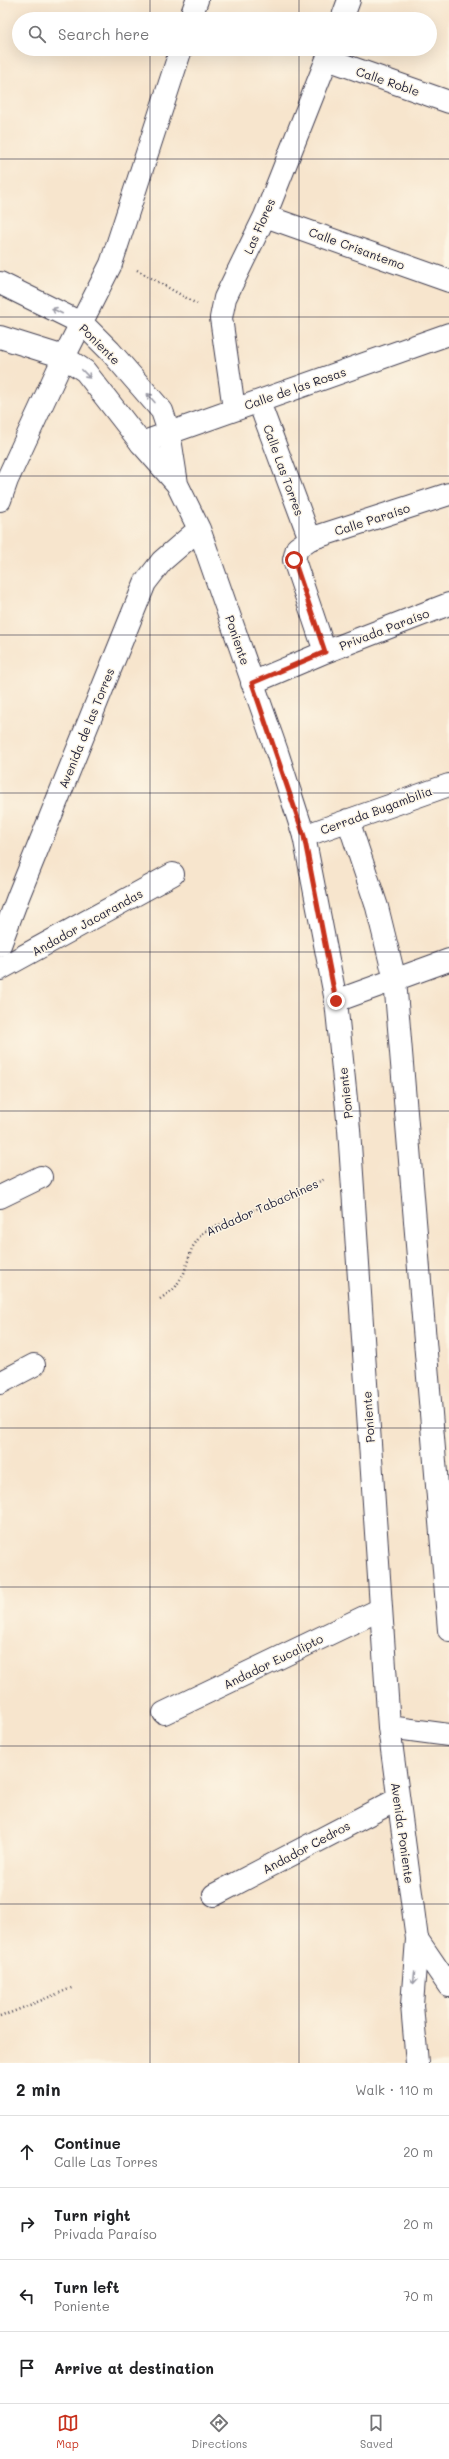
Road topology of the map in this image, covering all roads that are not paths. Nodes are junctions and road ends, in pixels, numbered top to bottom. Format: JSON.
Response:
{"nodes":[{"id":1,"x":197,"y":0,"type":"edge"},
{"id":2,"x":349,"y":0,"type":"edge"},
{"id":3,"x":193,"y":12,"type":"edge"},
{"id":4,"x":345,"y":12,"type":"edge"},
{"id":5,"x":178,"y":56,"type":"edge"},
{"id":6,"x":328,"y":56,"type":"edge"},
{"id":7,"x":334,"y":56,"type":"edge"},
{"id":8,"x":449,"y":102,"type":"edge"},
{"id":9,"x":265,"y":216,"type":"junction"},
{"id":10,"x":449,"y":281,"type":"edge"},
{"id":11,"x":0,"y":284,"type":"edge"},
{"id":12,"x":82,"y":324,"type":"junction"},
{"id":13,"x":449,"y":334,"type":"edge"},
{"id":14,"x":0,"y":337,"type":"edge"},
{"id":15,"x":64,"y":357,"type":"junction"},
{"id":16,"x":259,"y":402,"type":"junction"},
{"id":17,"x":234,"y":409,"type":"junction"},
{"id":18,"x":169,"y":432,"type":"junction"},
{"id":19,"x":141,"y":443,"type":"junction"},
{"id":20,"x":177,"y":484,"type":"junction"},
{"id":21,"x":449,"y":494,"type":"edge"},
{"id":22,"x":0,"y":500,"type":"edge"},
{"id":23,"x":199,"y":529,"type":"junction"},
{"id":24,"x":303,"y":543,"type":"junction"},
{"id":25,"x":449,"y":604,"type":"edge"},
{"id":26,"x":325,"y":652,"type":"junction"},
{"id":27,"x":252,"y":683,"type":"junction"},
{"id":28,"x":449,"y":784,"type":"edge"},
{"id":29,"x":348,"y":820,"type":"junction"},
{"id":30,"x":304,"y":836,"type":"junction"},
{"id":31,"x":173,"y":874,"type":"dead end"},
{"id":32,"x":0,"y":945,"type":"edge"},
{"id":33,"x":449,"y":960,"type":"edge"},
{"id":34,"x":0,"y":969,"type":"edge"},
{"id":35,"x":395,"y":980,"type":"junction"},
{"id":36,"x":336,"y":1001,"type":"junction"},
{"id":37,"x":41,"y":1177,"type":"dead end"},
{"id":38,"x":0,"y":1197,"type":"edge"},
{"id":39,"x":34,"y":1365,"type":"dead end"},
{"id":40,"x":0,"y":1383,"type":"edge"},
{"id":41,"x":382,"y":1609,"type":"junction"},
{"id":42,"x":449,"y":1630,"type":"edge"},
{"id":43,"x":164,"y":1713,"type":"dead end"},
{"id":44,"x":389,"y":1727,"type":"junction"},
{"id":45,"x":449,"y":1735,"type":"edge"},
{"id":46,"x":398,"y":1799,"type":"junction"},
{"id":47,"x":214,"y":1895,"type":"dead end"},
{"id":48,"x":417,"y":1939,"type":"junction"},
{"id":49,"x":449,"y":1986,"type":"edge"},
{"id":50,"x":417,"y":2063,"type":"edge"}],
"edges":[{"from":1,"to":3,"type":"street"},
{"from":2,"to":4,"type":"street"},
{"from":5,"to":12,"type":"street"},
{"from":6,"to":9,"type":"street","name":"Las Flores"},
{"from":7,"to":8,"type":"street","name":"Calle Roble"},
{"from":9,"to":10,"type":"street","name":"Calle Crisantemo"},
{"from":9,"to":17,"type":"street","name":"Las Flores"},
{"from":12,"to":11,"type":"street","name":"Poniente","one_way":true},
{"from":12,"to":15,"type":"street"},
{"from":18,"to":12,"type":"street","name":"Poniente","one_way":true},
{"from":13,"to":16,"type":"street","name":"Calle de las Rosas"},
{"from":14,"to":15,"type":"street","name":"Poniente"},
{"from":15,"to":19,"type":"street","name":"Poniente","one_way":true},
{"from":15,"to":22,"type":"street"},
{"from":16,"to":17,"type":"street","name":"Calle de las Rosas"},
{"from":16,"to":24,"type":"street","name":"Calle Las Torres"},
{"from":17,"to":18,"type":"street","name":"Calle de las Rosas"},
{"from":18,"to":19,"type":"street","name":"Calle de las Rosas"},
{"from":18,"to":20,"type":"street","name":"Poniente"},
{"from":19,"to":20,"type":"street","name":"Poniente"},
{"from":20,"to":23,"type":"street","name":"Poniente"},
{"from":21,"to":24,"type":"street","name":"Calle Paraíso"},
{"from":23,"to":27,"type":"street","name":"Poniente"},
{"from":23,"to":32,"type":"street","name":"Avenida de las Torres"},
{"from":24,"to":26,"type":"street","name":"Calle Las Torres"},
{"from":25,"to":26,"type":"street","name":"Privada Paraíso"},
{"from":26,"to":27,"type":"street","name":"Privada Paraíso"},
{"from":27,"to":30,"type":"street","name":"Poniente"},
{"from":28,"to":29,"type":"street","name":"Cerrada Bugambilia"},
{"from":29,"to":30,"type":"street","name":"Cerrada Bugambilia"},
{"from":29,"to":35,"type":"street"},
{"from":30,"to":36,"type":"street","name":"Poniente"},
{"from":31,"to":34,"type":"street","name":"Andador Jacarandas"},
{"from":33,"to":35,"type":"street"},
{"from":35,"to":36,"type":"street"},
{"from":35,"to":42,"type":"street"},
{"from":36,"to":41,"type":"street","name":"Poniente"},
{"from":37,"to":38,"type":"street"},
{"from":39,"to":40,"type":"street"},
{"from":41,"to":43,"type":"street","name":"Andador Eucalipto"},
{"from":41,"to":44,"type":"street","name":"Poniente"},
{"from":44,"to":45,"type":"street"},
{"from":44,"to":46,"type":"street","name":"Avenida Poniente"},
{"from":46,"to":47,"type":"street","name":"Andador Cedros"},
{"from":46,"to":48,"type":"street","name":"Avenida Poniente"},
{"from":48,"to":49,"type":"street","name":"Avenida Poniente"},
{"from":48,"to":50,"type":"street","name":"Avenida Poniente","one_way":true}]}
